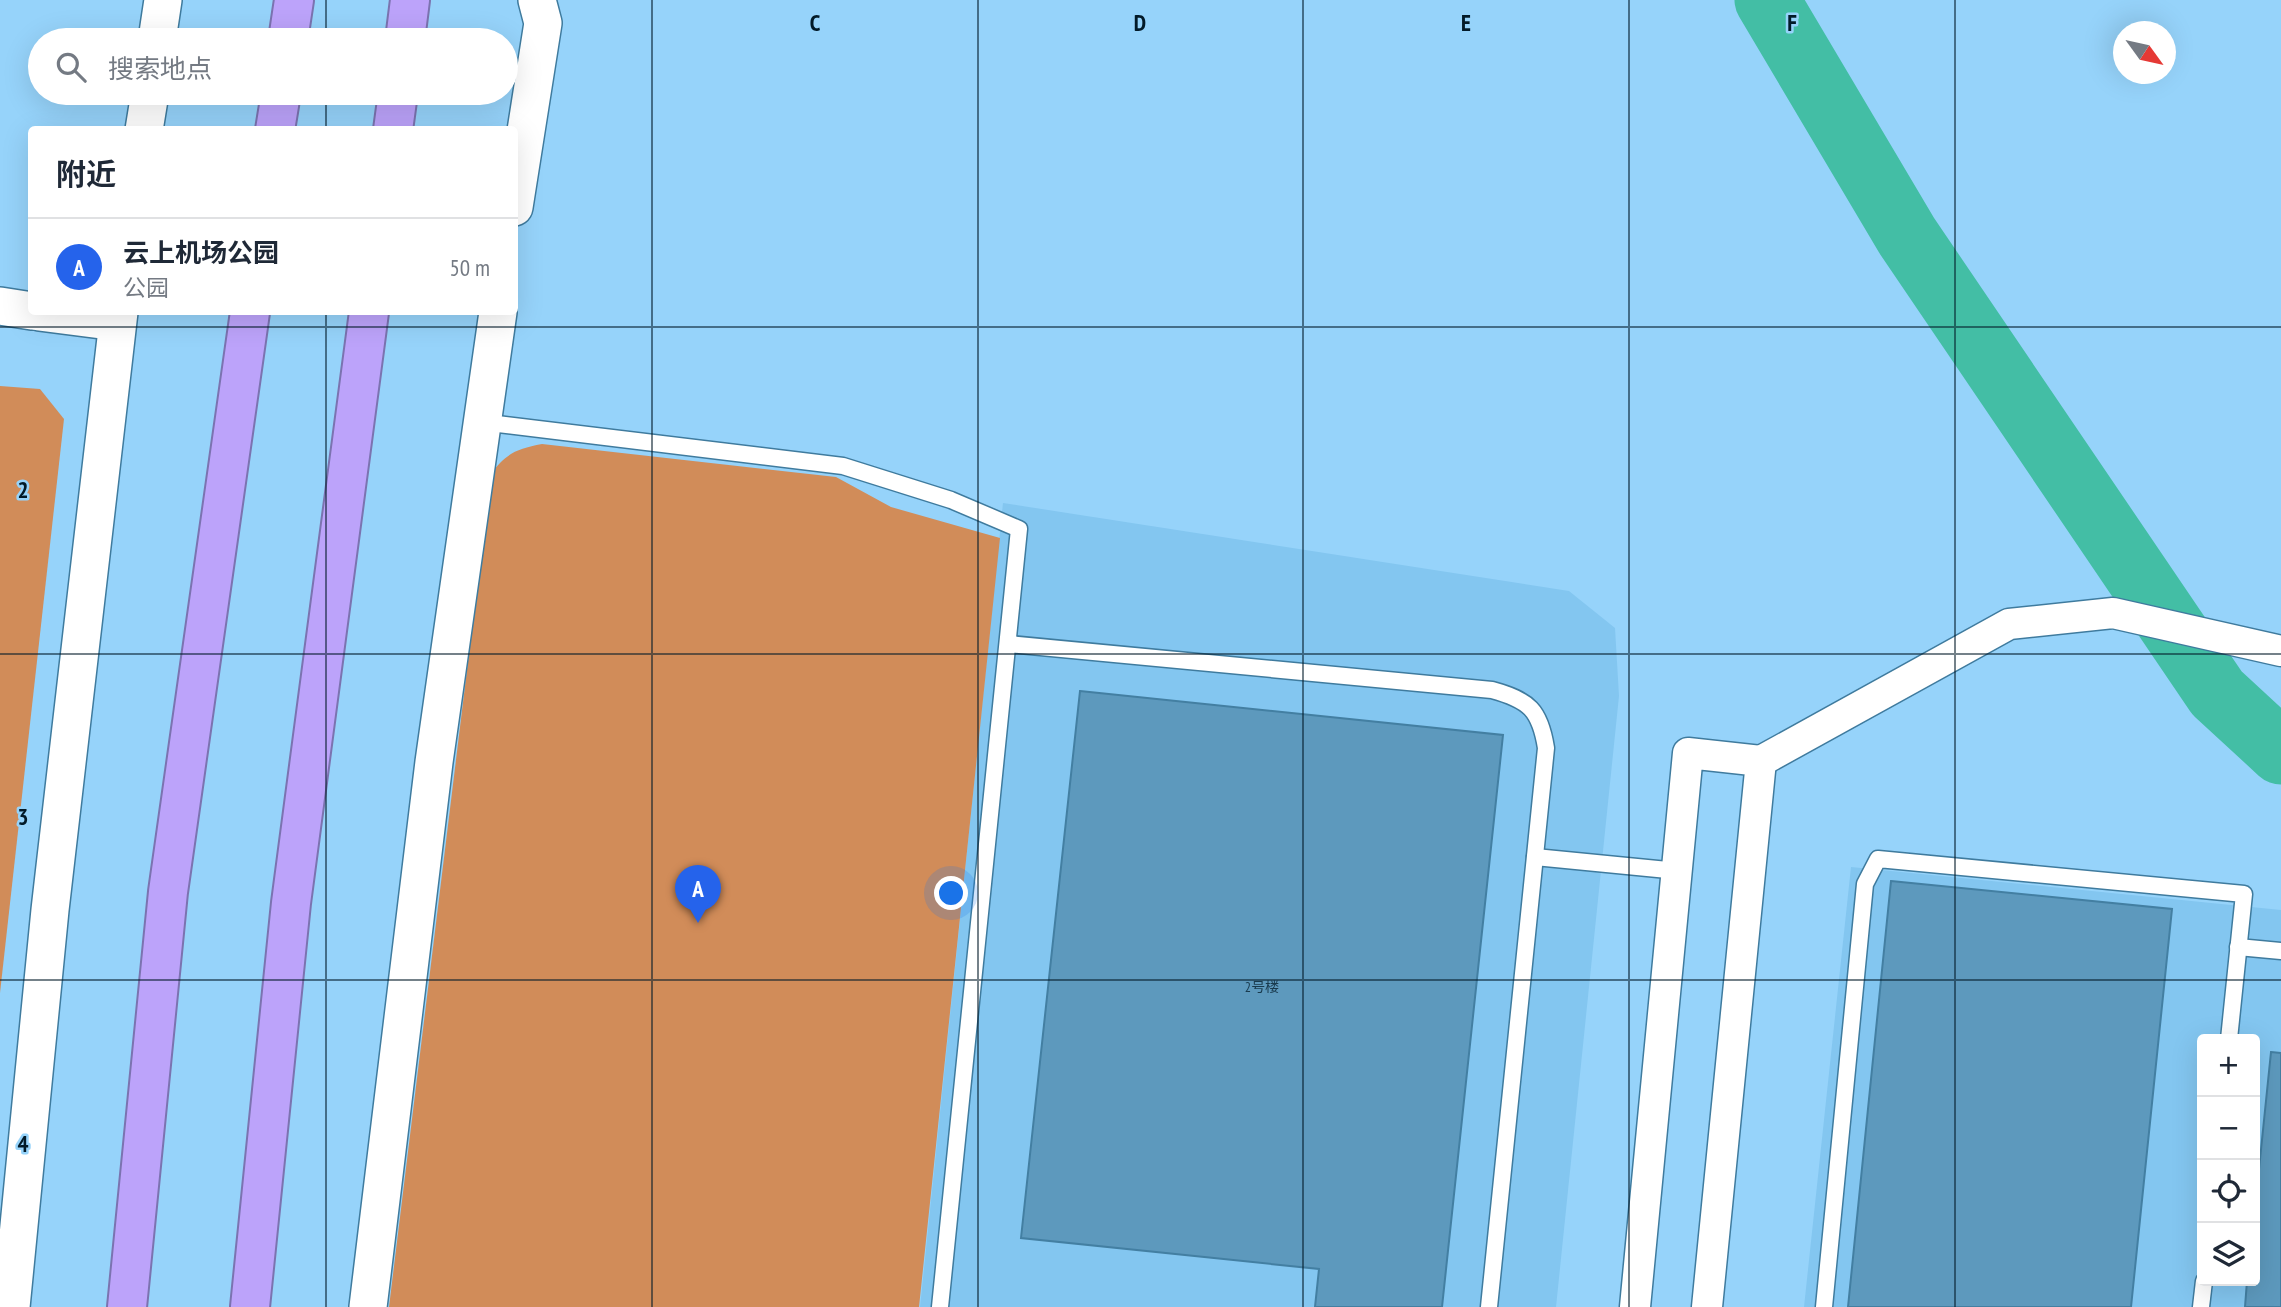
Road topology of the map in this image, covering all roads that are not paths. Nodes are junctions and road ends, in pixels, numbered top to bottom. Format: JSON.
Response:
{"nodes":[{"id":1,"x":163,"y":0,"type":"edge"},
{"id":2,"x":293,"y":0,"type":"edge"},
{"id":3,"x":410,"y":0,"type":"edge"},
{"id":4,"x":537,"y":0,"type":"edge"},
{"id":5,"x":159,"y":28,"type":"edge"},
{"id":6,"x":290,"y":28,"type":"edge"},
{"id":7,"x":406,"y":28,"type":"edge"},
{"id":8,"x":148,"y":105,"type":"edge"},
{"id":9,"x":279,"y":105,"type":"edge"},
{"id":10,"x":396,"y":105,"type":"edge"},
{"id":11,"x":145,"y":126,"type":"edge"},
{"id":12,"x":276,"y":126,"type":"edge"},
{"id":13,"x":394,"y":126,"type":"edge"},
{"id":14,"x":518,"y":182,"type":"edge"},
{"id":15,"x":0,"y":306,"type":"edge"},
{"id":16,"x":28,"y":310,"type":"edge"},
{"id":17,"x":86,"y":315,"type":"edge"},
{"id":18,"x":250,"y":315,"type":"edge"},
{"id":19,"x":369,"y":315,"type":"edge"},
{"id":20,"x":498,"y":315,"type":"edge"},
{"id":21,"x":118,"y":317,"type":"edge"},
{"id":22,"x":481,"y":422,"type":"junction"},
{"id":23,"x":1009,"y":644,"type":"junction"},
{"id":24,"x":2276,"y":649,"type":"edge"},
{"id":25,"x":1761,"y":761,"type":"junction"},
{"id":26,"x":1535,"y":857,"type":"junction"},
{"id":27,"x":1678,"y":871,"type":"junction"},
{"id":28,"x":2238,"y":947,"type":"junction"},
{"id":29,"x":2281,"y":951,"type":"edge"},
{"id":30,"x":2229,"y":1034,"type":"edge"},
{"id":31,"x":2203,"y":1286,"type":"edge"},
{"id":32,"x":11,"y":1307,"type":"edge"},
{"id":33,"x":127,"y":1307,"type":"edge"},
{"id":34,"x":250,"y":1307,"type":"edge"},
{"id":35,"x":368,"y":1307,"type":"edge"},
{"id":36,"x":940,"y":1307,"type":"edge"},
{"id":37,"x":1489,"y":1307,"type":"edge"},
{"id":38,"x":1635,"y":1307,"type":"edge"},
{"id":39,"x":1707,"y":1307,"type":"edge"},
{"id":40,"x":1824,"y":1307,"type":"edge"},
{"id":41,"x":2201,"y":1307,"type":"edge"}],
"edges":[{"from":1,"to":5,"type":"street"},
{"from":2,"to":6,"type":"highway"},
{"from":3,"to":7,"type":"highway"},
{"from":4,"to":14,"type":"street"},
{"from":8,"to":11,"type":"street"},
{"from":9,"to":12,"type":"highway"},
{"from":10,"to":13,"type":"highway"},
{"from":15,"to":16,"type":"street"},
{"from":17,"to":21,"type":"street"},
{"from":18,"to":33,"type":"highway"},
{"from":19,"to":34,"type":"highway"},
{"from":20,"to":22,"type":"street"},
{"from":21,"to":32,"type":"street"},
{"from":22,"to":23,"type":"lane"},
{"from":22,"to":35,"type":"street"},
{"from":23,"to":26,"type":"lane"},
{"from":23,"to":36,"type":"lane"},
{"from":24,"to":25,"type":"street"},
{"from":25,"to":27,"type":"street"},
{"from":25,"to":39,"type":"street"},
{"from":26,"to":27,"type":"lane"},
{"from":26,"to":37,"type":"lane"},
{"from":27,"to":38,"type":"street"},
{"from":28,"to":29,"type":"lane"},
{"from":28,"to":30,"type":"lane"},
{"from":28,"to":40,"type":"lane"},
{"from":31,"to":41,"type":"lane"}]}
